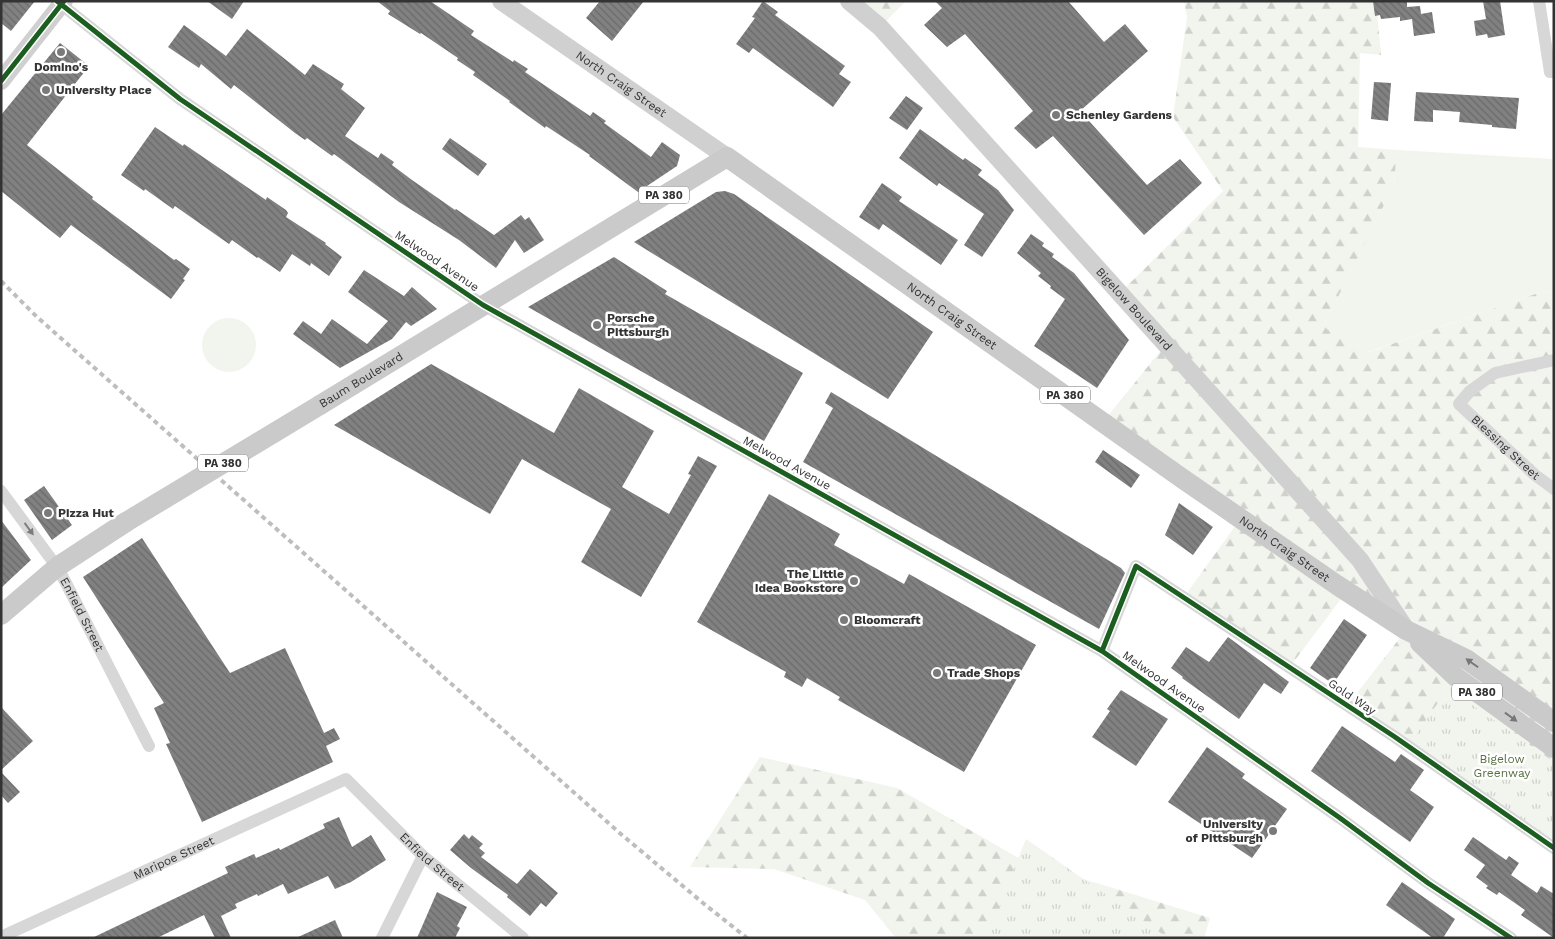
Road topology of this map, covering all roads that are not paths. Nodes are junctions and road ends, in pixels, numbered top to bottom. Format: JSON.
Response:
{"nodes":[{"id":1,"x":501,"y":1,"type":"edge"},
{"id":2,"x":849,"y":1,"type":"edge"},
{"id":3,"x":1539,"y":1,"type":"edge"},
{"id":4,"x":61,"y":2,"type":"edge"},
{"id":5,"x":1552,"y":72,"type":"edge"},
{"id":6,"x":1,"y":81,"type":"edge"},
{"id":7,"x":727,"y":157,"type":"junction"},
{"id":8,"x":484,"y":305,"type":"junction"},
{"id":9,"x":1554,"y":360,"type":"edge"},
{"id":10,"x":1554,"y":489,"type":"edge"},
{"id":11,"x":1,"y":491,"type":"edge"},
{"id":12,"x":57,"y":567,"type":"junction"},
{"id":13,"x":1,"y":616,"type":"edge"},
{"id":14,"x":1406,"y":630,"type":"junction"},
{"id":15,"x":1102,"y":651,"type":"junction"},
{"id":16,"x":1554,"y":722,"type":"edge"},
{"id":17,"x":149,"y":746,"type":"dead end"},
{"id":18,"x":1554,"y":748,"type":"edge"},
{"id":19,"x":346,"y":779,"type":"joint"},
{"id":20,"x":1554,"y":848,"type":"edge"},
{"id":21,"x":423,"y":856,"type":"junction"},
{"id":22,"x":1,"y":937,"type":"edge"},
{"id":23,"x":382,"y":938,"type":"edge"},
{"id":24,"x":523,"y":938,"type":"edge"},
{"id":25,"x":1511,"y":938,"type":"edge"}],
"edges":[{"from":1,"to":7,"type":"main road","name":"North Craig Street"},
{"from":2,"to":14,"type":"main road","name":"Bigelow Boulevard"},
{"from":3,"to":5,"type":"street"},
{"from":4,"to":6,"type":"main road"},
{"from":4,"to":8,"type":"street","name":"Melwood Avenue"},
{"from":7,"to":8,"type":"main road","name":"Baum Boulevard","number":"PA 380"},
{"from":7,"to":14,"type":"main road","name":"North Craig Street","number":"PA 380"},
{"from":8,"to":12,"type":"main road","name":"Baum Boulevard","number":"PA 380","bridge":true},
{"from":8,"to":15,"type":"street","name":"Melwood Avenue"},
{"from":9,"to":10,"type":"street","name":"Blessing Street"},
{"from":11,"to":12,"type":"street","name":"Enfield Street","one_way":true},
{"from":12,"to":13,"type":"main road","name":"Baum Boulevard","number":"PA 380"},
{"from":12,"to":17,"type":"street","name":"Enfield Street"},
{"from":16,"to":14,"type":"main road","number":"PA 380","one_way":true},
{"from":14,"to":18,"type":"main road","name":"Bigelow Boulevard","number":"PA 380","one_way":true},
{"from":15,"to":20,"type":"street","name":"Gold Way"},
{"from":15,"to":25,"type":"street","name":"Melwood Avenue"},
{"from":19,"to":21,"type":"street","name":"Enfield Street"},
{"from":19,"to":22,"type":"street","name":"Maripoe Street"},
{"from":21,"to":23,"type":"street"},
{"from":21,"to":24,"type":"street","name":"Enfield Street"}]}
